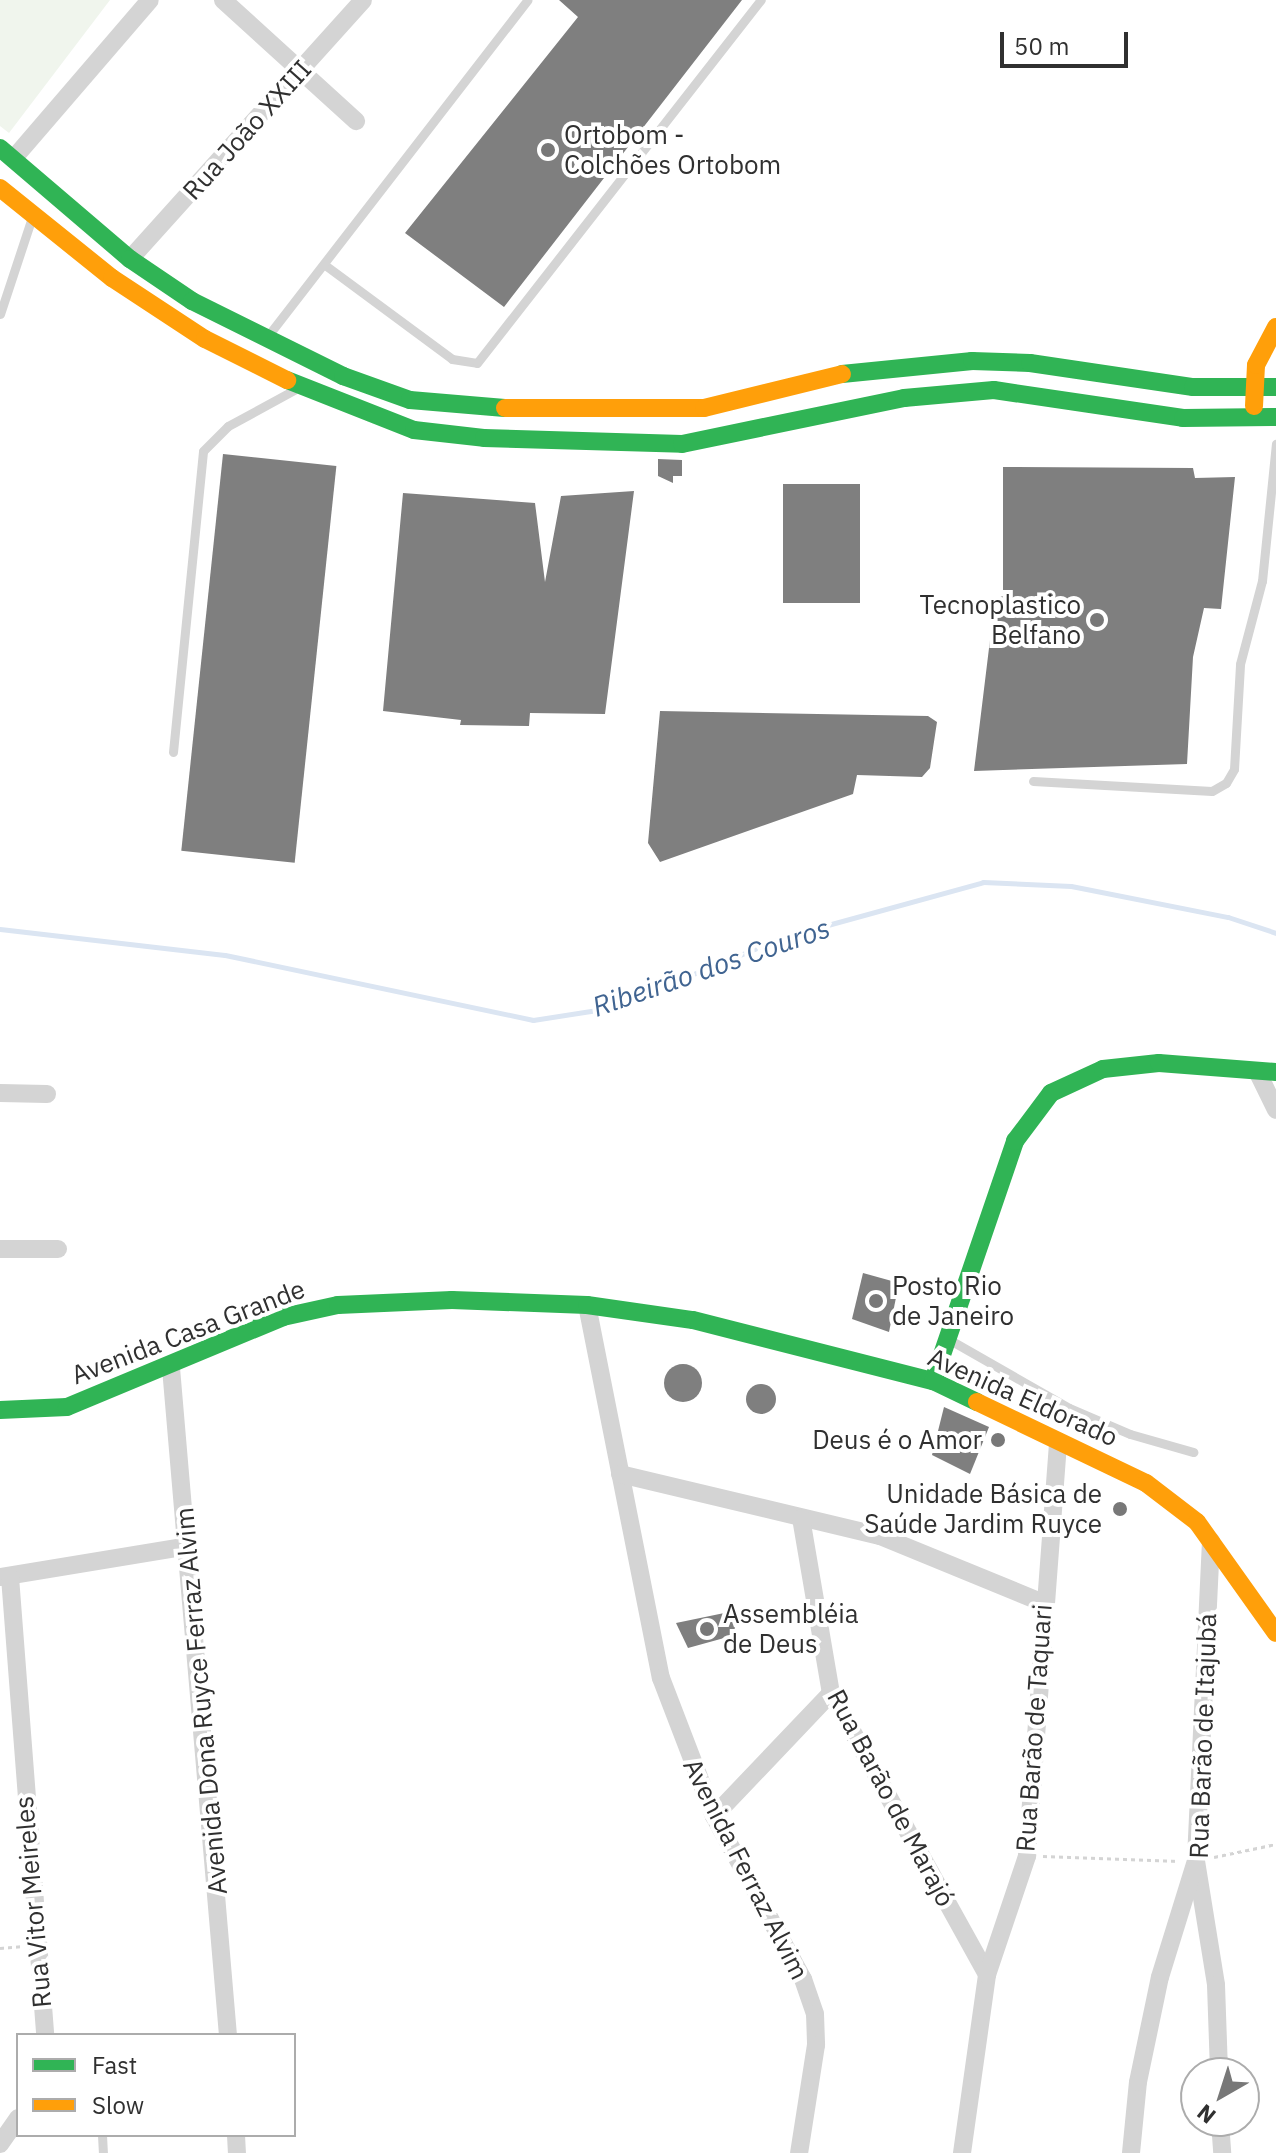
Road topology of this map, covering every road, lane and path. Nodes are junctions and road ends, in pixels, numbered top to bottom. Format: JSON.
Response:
{"nodes":[{"id":1,"x":150,"y":0,"type":"edge"},
{"id":2,"x":223,"y":0,"type":"edge"},
{"id":3,"x":363,"y":0,"type":"edge"},
{"id":4,"x":527,"y":0,"type":"edge"},
{"id":5,"x":761,"y":0,"type":"edge"},
{"id":6,"x":300,"y":71,"type":"junction"},
{"id":7,"x":356,"y":121,"type":"dead end"},
{"id":8,"x":5,"y":157,"type":"edge"},
{"id":9,"x":0,"y":188,"type":"edge"},
{"id":10,"x":33,"y":214,"type":"junction"},
{"id":11,"x":130,"y":259,"type":"junction"},
{"id":12,"x":325,"y":265,"type":"junction"},
{"id":13,"x":0,"y":314,"type":"edge"},
{"id":14,"x":1276,"y":327,"type":"edge"},
{"id":15,"x":265,"y":339,"type":"junction"},
{"id":16,"x":301,"y":387,"type":"junction"},
{"id":17,"x":1276,"y":387,"type":"edge"},
{"id":18,"x":1254,"y":389,"type":"junction"},
{"id":19,"x":1255,"y":418,"type":"junction"},
{"id":20,"x":1276,"y":419,"type":"edge"},
{"id":21,"x":1276,"y":444,"type":"edge"},
{"id":22,"x":173,"y":752,"type":"dead end"},
{"id":23,"x":1033,"y":781,"type":"dead end"},
{"id":24,"x":1257,"y":1071,"type":"junction"},
{"id":25,"x":1276,"y":1072,"type":"edge"},
{"id":26,"x":0,"y":1093,"type":"edge"},
{"id":27,"x":47,"y":1094,"type":"dead end"},
{"id":28,"x":1276,"y":1110,"type":"edge"},
{"id":29,"x":0,"y":1249,"type":"edge"},
{"id":30,"x":58,"y":1249,"type":"dead end"},
{"id":31,"x":587,"y":1305,"type":"junction"},
{"id":32,"x":947,"y":1339,"type":"junction"},
{"id":33,"x":171,"y":1368,"type":"junction"},
{"id":34,"x":933,"y":1381,"type":"junction"},
{"id":35,"x":0,"y":1410,"type":"edge"},
{"id":36,"x":1058,"y":1441,"type":"junction"},
{"id":37,"x":1193,"y":1452,"type":"dead end"},
{"id":38,"x":620,"y":1474,"type":"junction"},
{"id":39,"x":801,"y":1518,"type":"junction"},
{"id":40,"x":1211,"y":1541,"type":"junction"},
{"id":41,"x":189,"y":1546,"type":"junction"},
{"id":42,"x":5,"y":1577,"type":"edge"},
{"id":43,"x":1043,"y":1603,"type":"junction"},
{"id":44,"x":1276,"y":1633,"type":"edge"},
{"id":45,"x":831,"y":1693,"type":"junction"},
{"id":46,"x":714,"y":1816,"type":"junction"},
{"id":47,"x":1276,"y":1844,"type":"edge"},
{"id":48,"x":1027,"y":1856,"type":"junction"},
{"id":49,"x":1196,"y":1861,"type":"junction"},
{"id":50,"x":37,"y":1945,"type":"junction"},
{"id":51,"x":0,"y":1948,"type":"edge"},
{"id":52,"x":987,"y":1975,"type":"junction"},
{"id":53,"x":45,"y":2033,"type":"edge"},
{"id":54,"x":228,"y":2033,"type":"edge"},
{"id":55,"x":1218,"y":2057,"type":"edge"},
{"id":56,"x":16,"y":2121,"type":"edge"},
{"id":57,"x":0,"y":2144,"type":"edge"},
{"id":58,"x":799,"y":2153,"type":"edge"},
{"id":59,"x":962,"y":2153,"type":"edge"},
{"id":60,"x":1131,"y":2153,"type":"edge"}],
"edges":[{"from":1,"to":8,"type":"street"},
{"from":2,"to":6,"type":"street"},
{"from":3,"to":6,"type":"street","name":"Rua João XXIII"},
{"from":4,"to":12,"type":"lane"},
{"from":5,"to":12,"type":"lane"},
{"from":6,"to":7,"type":"street"},
{"from":6,"to":11,"type":"street","name":"Rua João XXIII"},
{"from":8,"to":11,"type":"main road"},
{"from":9,"to":10,"type":"main road"},
{"from":10,"to":13,"type":"lane"},
{"from":10,"to":16,"type":"main road"},
{"from":11,"to":15,"type":"main road"},
{"from":12,"to":15,"type":"lane"},
{"from":14,"to":18,"type":"main road"},
{"from":15,"to":18,"type":"main road"},
{"from":16,"to":19,"type":"main road"},
{"from":16,"to":22,"type":"lane"},
{"from":17,"to":18,"type":"main road"},
{"from":18,"to":19,"type":"main road"},
{"from":19,"to":20,"type":"main road"},
{"from":21,"to":23,"type":"lane"},
{"from":24,"to":25,"type":"main road"},
{"from":24,"to":28,"type":"street"},
{"from":24,"to":32,"type":"main road"},
{"from":26,"to":27,"type":"street"},
{"from":29,"to":30,"type":"street"},
{"from":31,"to":33,"type":"main road","name":"Avenida Casa Grande"},
{"from":31,"to":34,"type":"main road","name":"Avenida Eldorado"},
{"from":31,"to":38,"type":"street","name":"Avenida Ferraz Alvim"},
{"from":32,"to":34,"type":"main road"},
{"from":32,"to":37,"type":"lane"},
{"from":33,"to":35,"type":"main road","name":"Avenida Casa Grande"},
{"from":33,"to":41,"type":"street","name":"Avenida Dona Ruyce Ferraz Alvim"},
{"from":34,"to":36,"type":"main road","name":"Avenida Eldorado"},
{"from":36,"to":40,"type":"main road","name":"Avenida Eldorado"},
{"from":36,"to":43,"type":"street","name":"Rua Barão de Taquari"},
{"from":38,"to":39,"type":"street"},
{"from":38,"to":46,"type":"street","name":"Avenida Ferraz Alvim"},
{"from":39,"to":43,"type":"street"},
{"from":39,"to":45,"type":"street","name":"Rua Barão de Marajó"},
{"from":40,"to":44,"type":"main road","name":"Avenida Eldorado"},
{"from":40,"to":49,"type":"street","name":"Rua Barão de Itajubá"},
{"from":41,"to":42,"type":"street"},
{"from":41,"to":54,"type":"street","name":"Avenida Dona Ruyce Ferraz Alvim"},
{"from":42,"to":50,"type":"street","name":"Rua Vitor Meireles"},
{"from":43,"to":48,"type":"street","name":"Rua Barão de Taquari"},
{"from":45,"to":46,"type":"street"},
{"from":45,"to":52,"type":"street","name":"Rua Barão de Marajó"},
{"from":46,"to":58,"type":"street","name":"Avenida Ferraz Alvim"},
{"from":47,"to":49,"type":"path"},
{"from":48,"to":49,"type":"path"},
{"from":48,"to":52,"type":"street","name":"Rua Barão de Taquari"},
{"from":49,"to":55,"type":"street","name":"Rua Barão de Itajubá"},
{"from":49,"to":60,"type":"street"},
{"from":50,"to":51,"type":"path"},
{"from":50,"to":53,"type":"street","name":"Rua Vitor Meireles"},
{"from":52,"to":59,"type":"street","name":"Rua Barão de Taquari"},
{"from":56,"to":57,"type":"street"}]}
